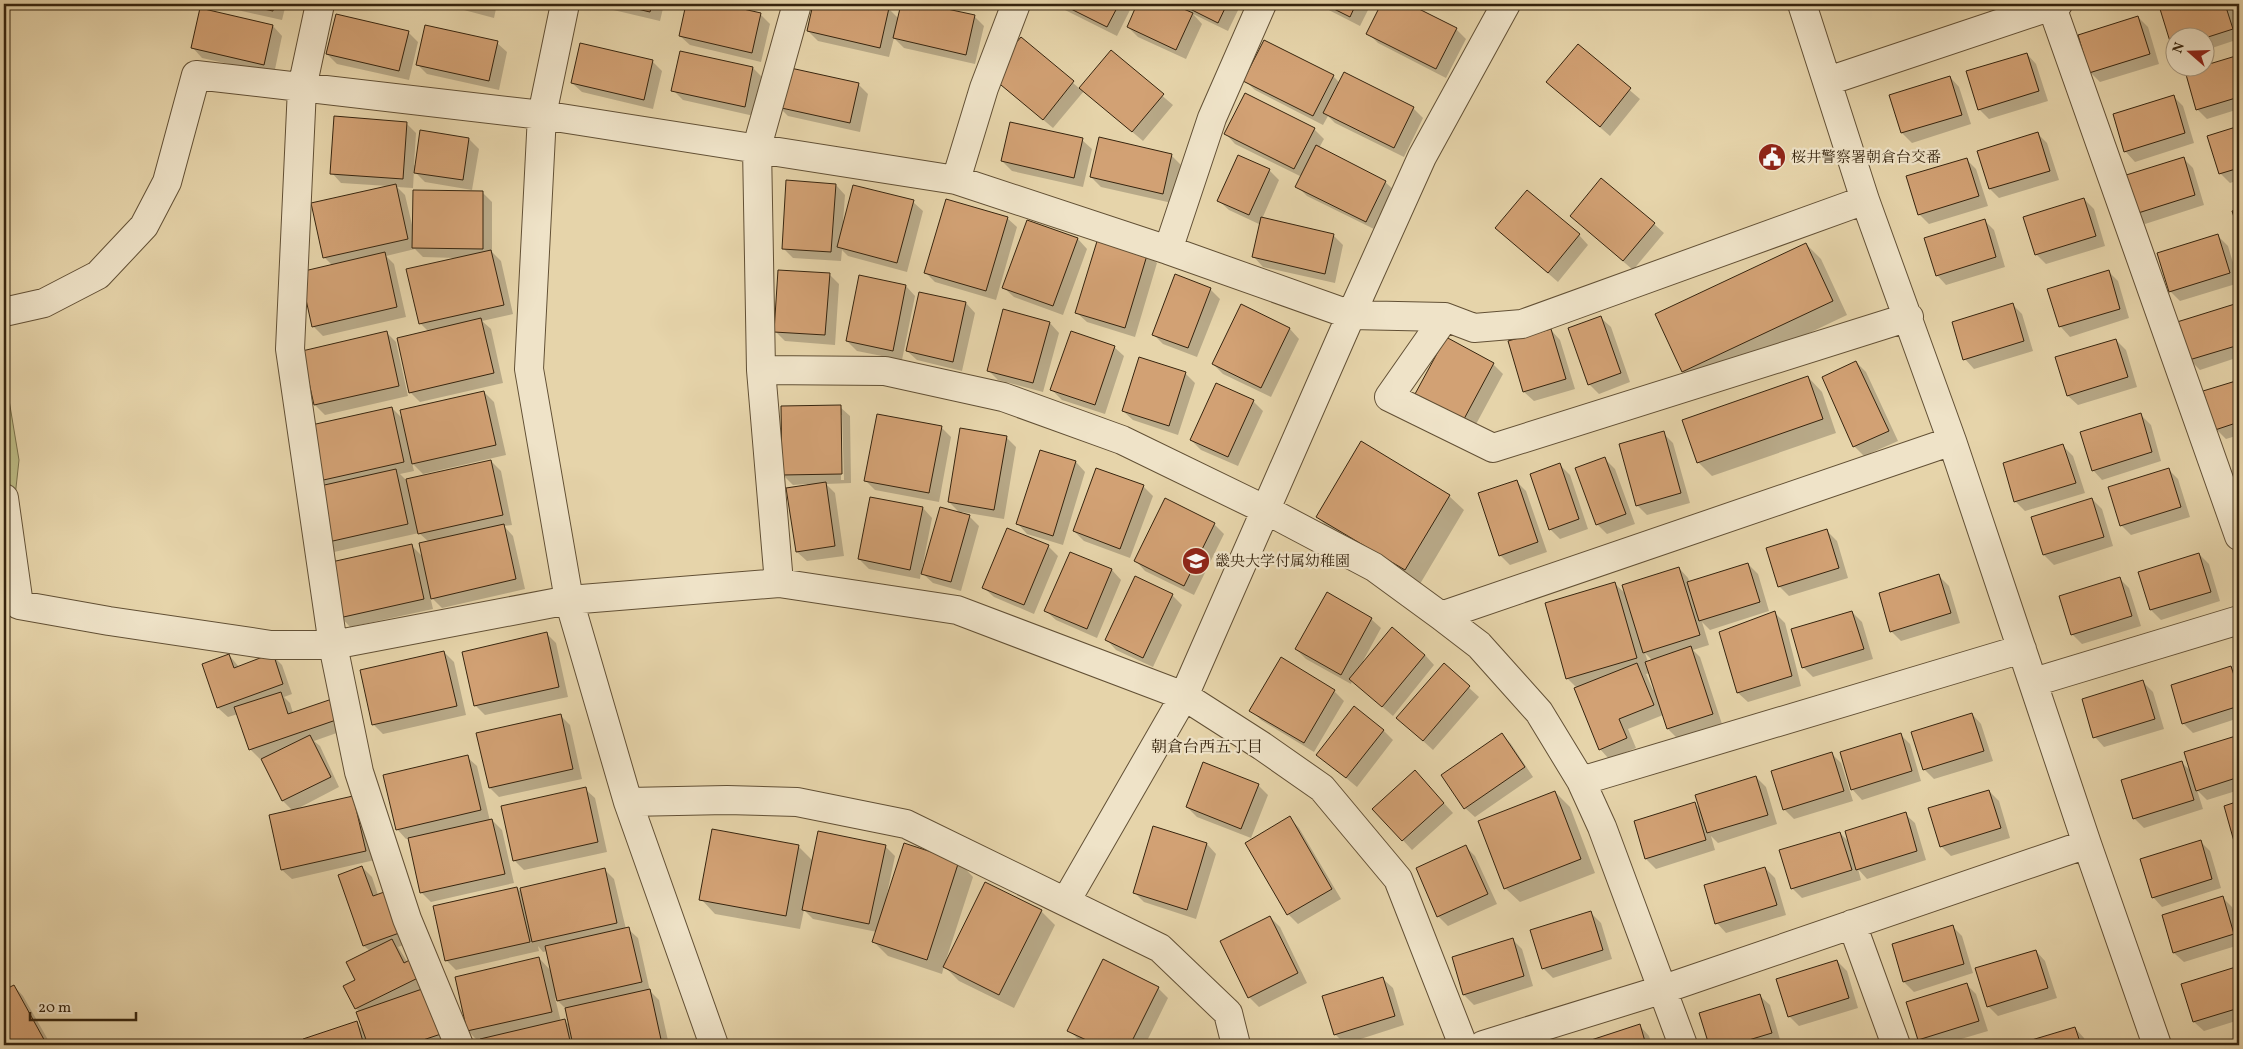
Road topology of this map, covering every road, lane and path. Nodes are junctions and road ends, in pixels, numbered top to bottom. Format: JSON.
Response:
{"nodes":[{"id":1,"x":320,"y":4,"type":"edge"},
{"id":2,"x":565,"y":4,"type":"edge"},
{"id":3,"x":798,"y":4,"type":"edge"},
{"id":4,"x":1016,"y":4,"type":"edge"},
{"id":5,"x":1262,"y":4,"type":"edge"},
{"id":6,"x":1506,"y":4,"type":"edge"},
{"id":7,"x":1802,"y":4,"type":"edge"},
{"id":8,"x":2053,"y":4,"type":"edge"},
{"id":9,"x":1828,"y":81,"type":"junction"},
{"id":10,"x":302,"y":88,"type":"junction"},
{"id":11,"x":542,"y":115,"type":"junction"},
{"id":12,"x":757,"y":147,"type":"junction"},
{"id":13,"x":956,"y":180,"type":"junction"},
{"id":14,"x":1865,"y":200,"type":"junction"},
{"id":15,"x":1168,"y":250,"type":"junction"},
{"id":16,"x":4,"y":312,"type":"edge"},
{"id":17,"x":1350,"y":315,"type":"junction"},
{"id":18,"x":1445,"y":317,"type":"junction"},
{"id":19,"x":1909,"y":317,"type":"junction"},
{"id":20,"x":761,"y":370,"type":"junction"},
{"id":21,"x":1952,"y":441,"type":"junction"},
{"id":22,"x":4,"y":498,"type":"edge"},
{"id":23,"x":1266,"y":510,"type":"junction"},
{"id":24,"x":2239,"y":536,"type":"edge"},
{"id":25,"x":779,"y":583,"type":"junction"},
{"id":26,"x":570,"y":600,"type":"junction"},
{"id":27,"x":1441,"y":616,"type":"junction"},
{"id":28,"x":2239,"y":620,"type":"edge"},
{"id":29,"x":333,"y":645,"type":"junction"},
{"id":30,"x":2022,"y":648,"type":"junction"},
{"id":31,"x":2034,"y":682,"type":"junction"},
{"id":32,"x":1184,"y":696,"type":"junction"},
{"id":33,"x":1581,"y":781,"type":"junction"},
{"id":34,"x":628,"y":802,"type":"junction"},
{"id":35,"x":2087,"y":844,"type":"junction"},
{"id":36,"x":1066,"y":901,"type":"junction"},
{"id":37,"x":1852,"y":924,"type":"junction"},
{"id":38,"x":1664,"y":989,"type":"junction"},
{"id":39,"x":459,"y":1045,"type":"edge"},
{"id":40,"x":714,"y":1045,"type":"edge"},
{"id":41,"x":1236,"y":1045,"type":"edge"},
{"id":42,"x":1463,"y":1045,"type":"edge"},
{"id":43,"x":1483,"y":1045,"type":"edge"},
{"id":44,"x":1683,"y":1045,"type":"edge"},
{"id":45,"x":1896,"y":1045,"type":"edge"},
{"id":46,"x":2157,"y":1045,"type":"edge"}],
"edges":[{"from":1,"to":10,"type":"street"},
{"from":2,"to":11,"type":"street"},
{"from":3,"to":12,"type":"street"},
{"from":4,"to":13,"type":"street"},
{"from":5,"to":15,"type":"street"},
{"from":6,"to":17,"type":"street"},
{"from":7,"to":9,"type":"street"},
{"from":8,"to":9,"type":"street"},
{"from":8,"to":24,"type":"street"},
{"from":9,"to":14,"type":"street"},
{"from":10,"to":11,"type":"street"},
{"from":10,"to":16,"type":"street"},
{"from":10,"to":29,"type":"street"},
{"from":11,"to":12,"type":"street"},
{"from":11,"to":26,"type":"street"},
{"from":12,"to":13,"type":"street"},
{"from":12,"to":20,"type":"street"},
{"from":13,"to":15,"type":"street"},
{"from":14,"to":18,"type":"street"},
{"from":14,"to":19,"type":"street"},
{"from":15,"to":17,"type":"street"},
{"from":17,"to":18,"type":"street"},
{"from":17,"to":23,"type":"street"},
{"from":18,"to":19,"type":"street"},
{"from":19,"to":21,"type":"street"},
{"from":20,"to":23,"type":"street"},
{"from":20,"to":25,"type":"street"},
{"from":21,"to":27,"type":"street"},
{"from":21,"to":30,"type":"street"},
{"from":22,"to":29,"type":"street"},
{"from":23,"to":27,"type":"street"},
{"from":23,"to":32,"type":"street"},
{"from":25,"to":26,"type":"street"},
{"from":25,"to":32,"type":"street"},
{"from":26,"to":29,"type":"street"},
{"from":26,"to":34,"type":"street"},
{"from":27,"to":33,"type":"street"},
{"from":28,"to":31,"type":"street"},
{"from":29,"to":39,"type":"street"},
{"from":30,"to":31,"type":"street"},
{"from":30,"to":33,"type":"street"},
{"from":31,"to":35,"type":"street"},
{"from":32,"to":36,"type":"street"},
{"from":32,"to":42,"type":"street"},
{"from":33,"to":38,"type":"street"},
{"from":34,"to":36,"type":"street"},
{"from":34,"to":40,"type":"street"},
{"from":35,"to":37,"type":"street"},
{"from":35,"to":46,"type":"street"},
{"from":36,"to":41,"type":"street"},
{"from":37,"to":38,"type":"street"},
{"from":37,"to":45,"type":"street"},
{"from":38,"to":43,"type":"street"},
{"from":38,"to":44,"type":"street"}]}
